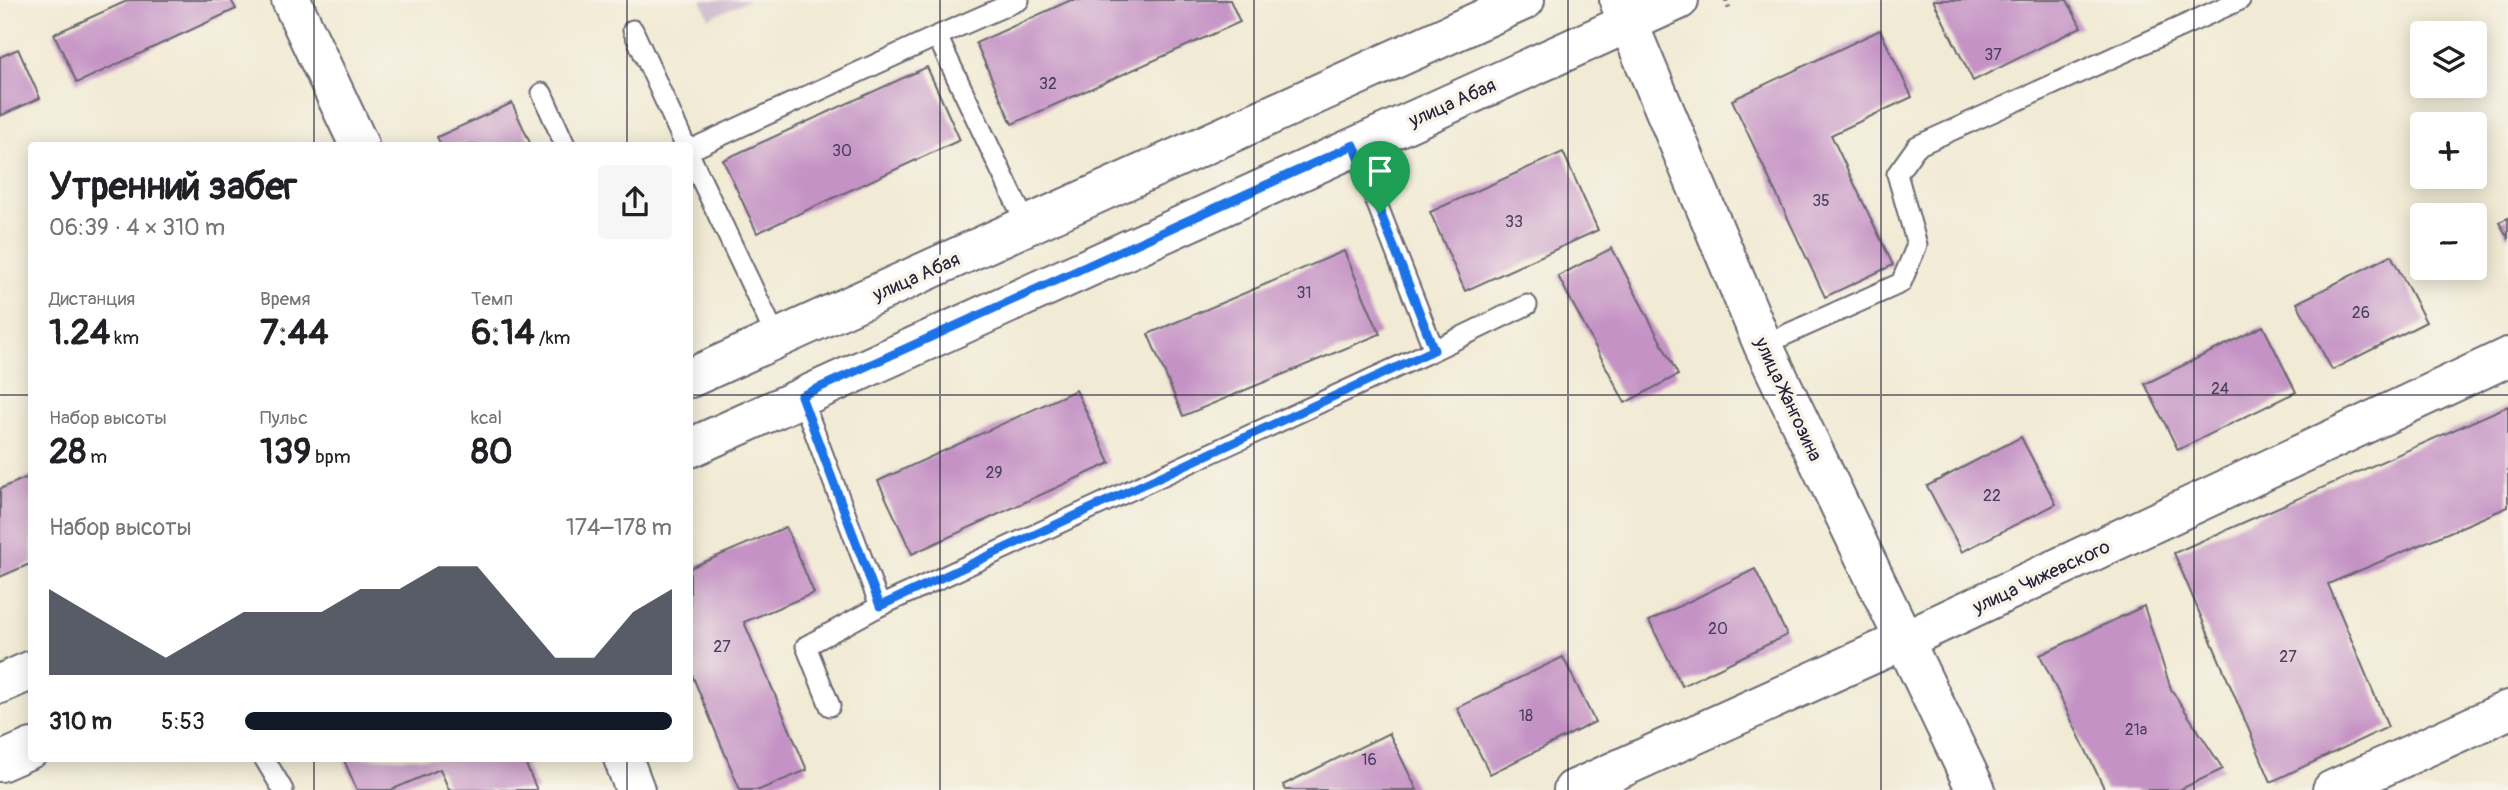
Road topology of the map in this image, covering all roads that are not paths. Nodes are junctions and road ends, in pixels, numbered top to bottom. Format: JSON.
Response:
{"nodes":[{"id":1,"x":291,"y":0,"type":"edge"},
{"id":2,"x":1019,"y":0,"type":"edge"},
{"id":3,"x":1525,"y":0,"type":"edge"},
{"id":4,"x":1679,"y":0,"type":"edge"},
{"id":5,"x":2240,"y":0,"type":"edge"},
{"id":6,"x":1623,"y":12,"type":"edge"},
{"id":7,"x":633,"y":30,"type":"dead end"},
{"id":8,"x":937,"y":36,"type":"junction"},
{"id":9,"x":542,"y":93,"type":"dead end"},
{"id":10,"x":358,"y":142,"type":"edge"},
{"id":11,"x":564,"y":142,"type":"edge"},
{"id":12,"x":684,"y":142,"type":"edge"},
{"id":13,"x":1354,"y":145,"type":"junction"},
{"id":14,"x":693,"y":149,"type":"edge"},
{"id":15,"x":693,"y":162,"type":"edge"},
{"id":16,"x":1027,"y":226,"type":"junction"},
{"id":17,"x":1527,"y":305,"type":"dead end"},
{"id":18,"x":777,"y":339,"type":"junction"},
{"id":19,"x":1763,"y":345,"type":"junction"},
{"id":20,"x":1434,"y":350,"type":"junction"},
{"id":21,"x":2508,"y":358,"type":"edge"},
{"id":22,"x":693,"y":377,"type":"edge"},
{"id":23,"x":801,"y":396,"type":"junction"},
{"id":24,"x":693,"y":447,"type":"edge"},
{"id":25,"x":880,"y":606,"type":"junction"},
{"id":26,"x":1904,"y":640,"type":"junction"},
{"id":27,"x":28,"y":672,"type":"edge"},
{"id":28,"x":0,"y":684,"type":"edge"},
{"id":29,"x":830,"y":706,"type":"dead end"},
{"id":30,"x":2508,"y":710,"type":"edge"},
{"id":31,"x":28,"y":750,"type":"edge"},
{"id":32,"x":0,"y":762,"type":"edge"},
{"id":33,"x":266,"y":762,"type":"edge"},
{"id":34,"x":624,"y":762,"type":"edge"},
{"id":35,"x":283,"y":790,"type":"edge"},
{"id":36,"x":635,"y":790,"type":"edge"},
{"id":37,"x":1573,"y":790,"type":"edge"},
{"id":38,"x":1976,"y":790,"type":"edge"},
{"id":39,"x":2332,"y":790,"type":"edge"}],
"edges":[{"from":1,"to":10,"type":"street"},
{"from":2,"to":8,"type":"lane"},
{"from":3,"to":16,"type":"street","name":"улица Абая"},
{"from":4,"to":6,"type":"street","name":"улица Абая"},
{"from":5,"to":19,"type":"lane"},
{"from":6,"to":13,"type":"street","name":"улица Абая"},
{"from":6,"to":19,"type":"street","name":"улица Жангозина"},
{"from":7,"to":12,"type":"lane"},
{"from":8,"to":14,"type":"lane"},
{"from":8,"to":16,"type":"lane"},
{"from":9,"to":11,"type":"lane"},
{"from":13,"to":20,"type":"lane"},
{"from":13,"to":23,"type":"street","name":"улица Абая"},
{"from":15,"to":18,"type":"lane"},
{"from":16,"to":18,"type":"street","name":"улица Абая"},
{"from":17,"to":20,"type":"lane"},
{"from":18,"to":22,"type":"street","name":"улица Абая"},
{"from":19,"to":26,"type":"street","name":"улица Жангозина"},
{"from":20,"to":25,"type":"lane"},
{"from":21,"to":26,"type":"street","name":"улица Чижевского"},
{"from":23,"to":24,"type":"street","name":"улица Абая"},
{"from":23,"to":25,"type":"lane"},
{"from":25,"to":29,"type":"lane"},
{"from":26,"to":37,"type":"street","name":"улица Чижевского"},
{"from":26,"to":38,"type":"street","name":"улица Жангозина"},
{"from":27,"to":28,"type":"street"},
{"from":30,"to":39,"type":"street"},
{"from":31,"to":32,"type":"street"},
{"from":33,"to":35,"type":"lane"},
{"from":34,"to":36,"type":"street"}]}
